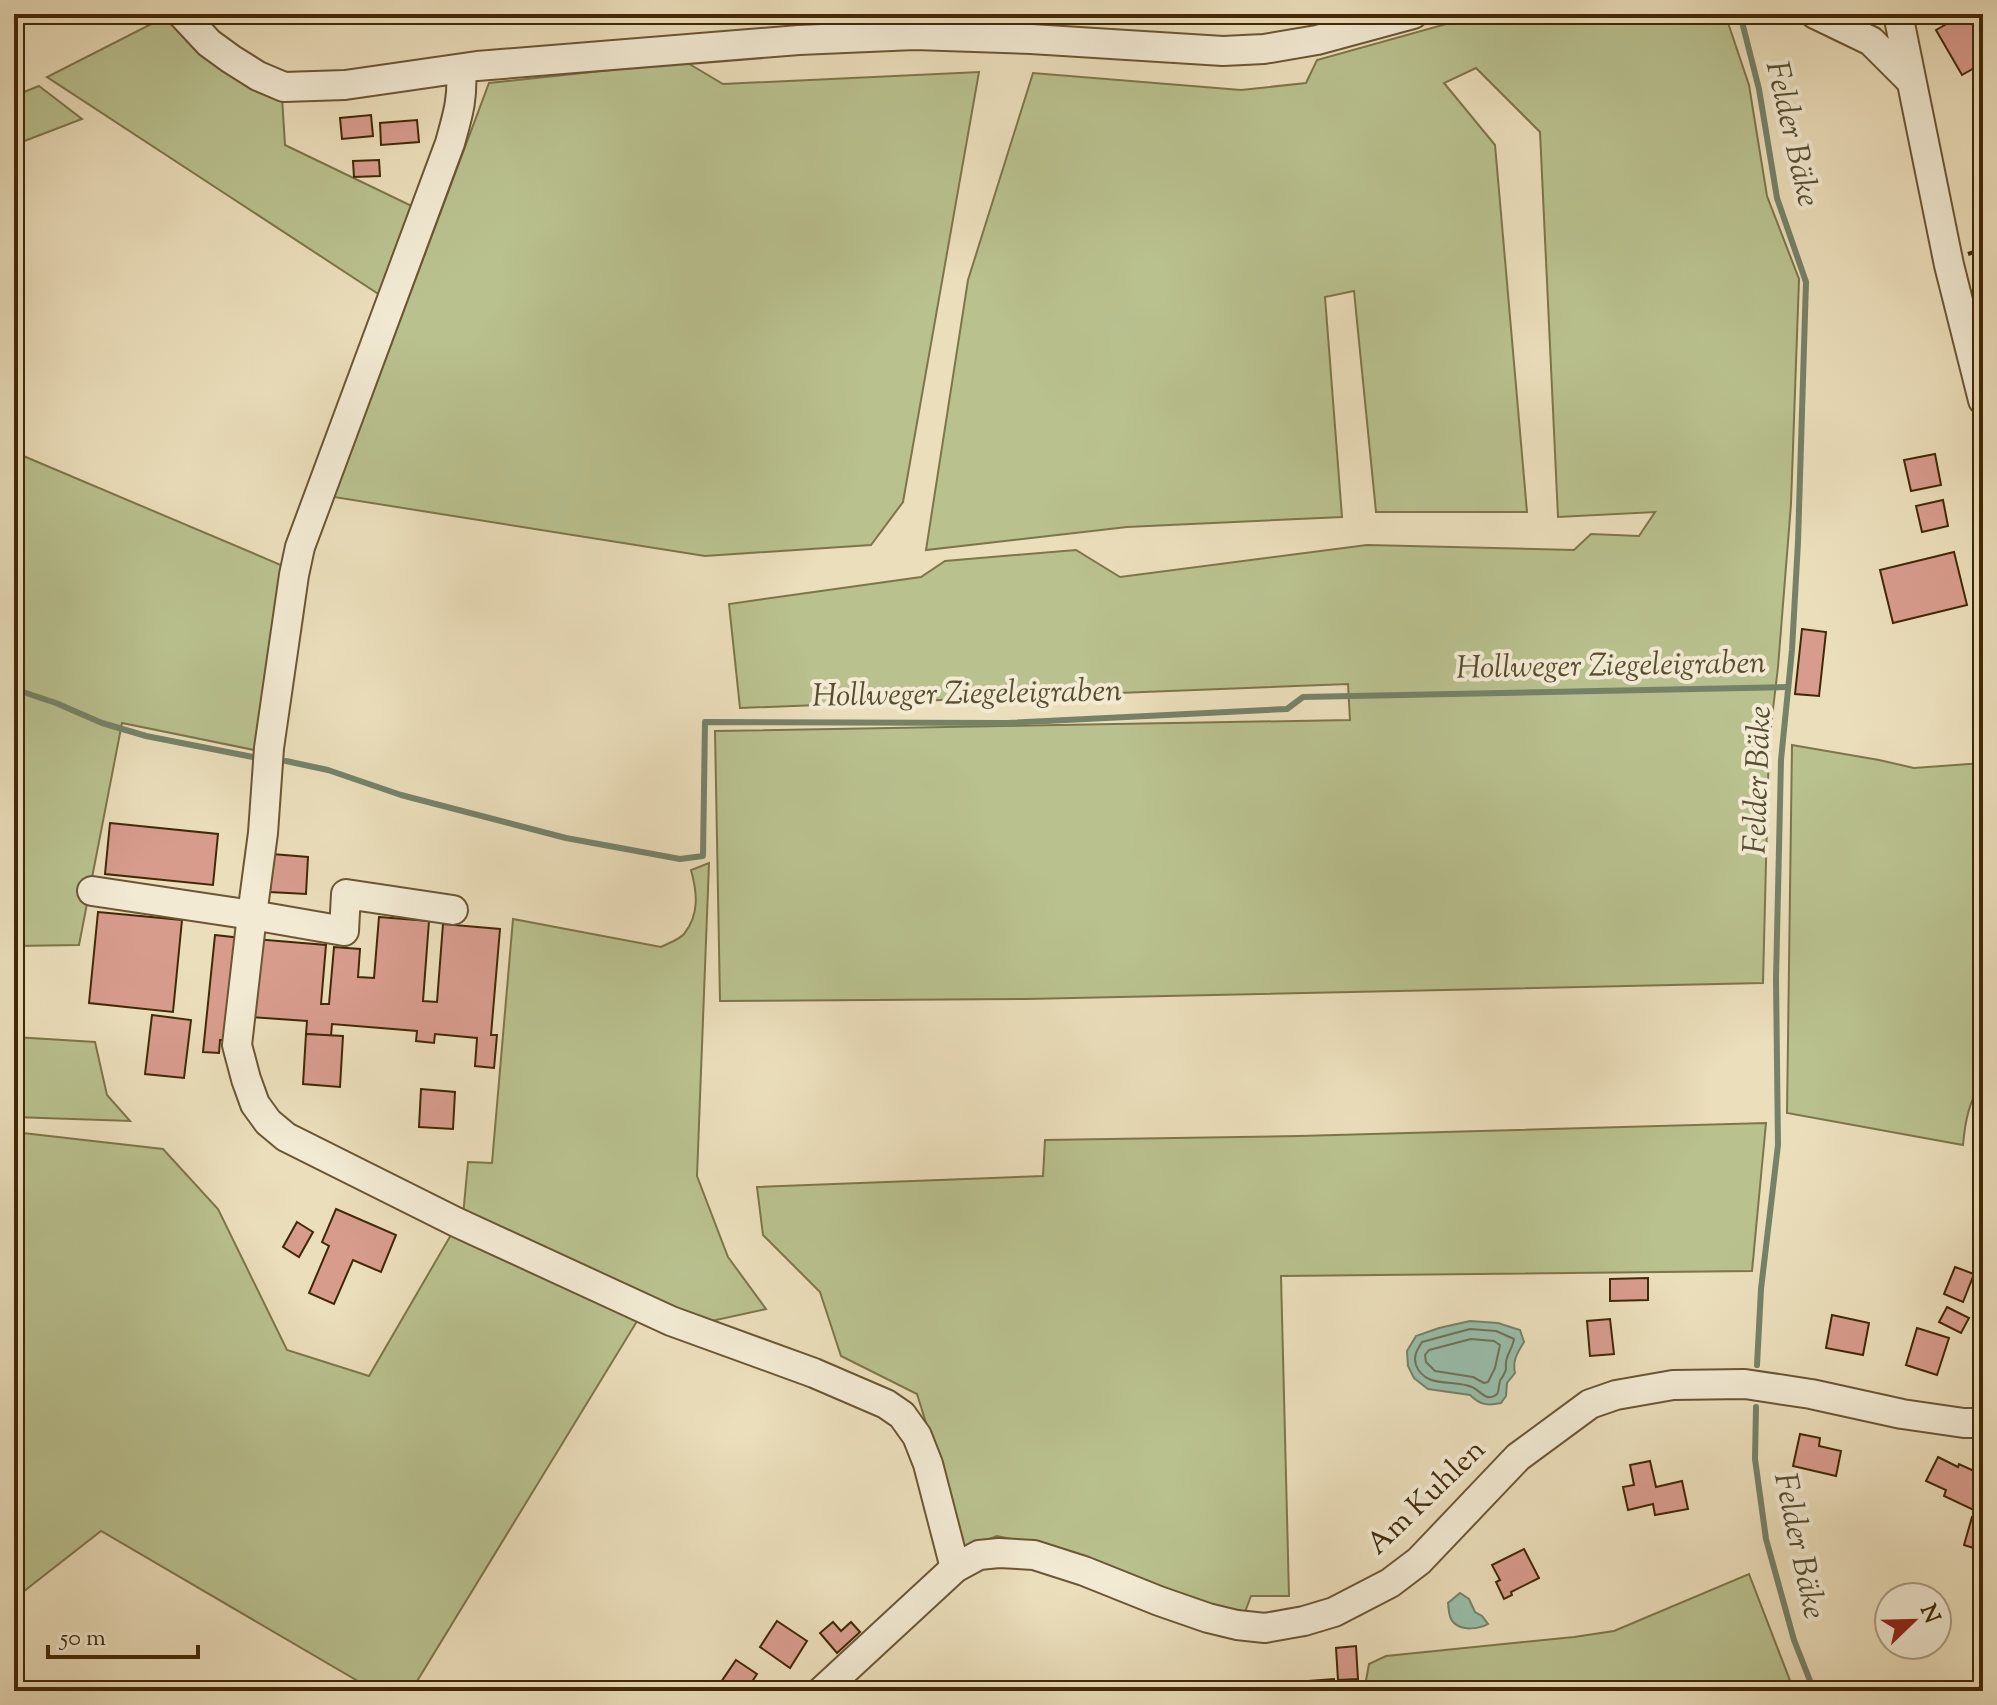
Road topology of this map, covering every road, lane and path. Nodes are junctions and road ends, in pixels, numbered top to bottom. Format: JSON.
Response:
{"nodes":[{"id":1,"x":182,"y":14,"type":"edge"},
{"id":2,"x":1413,"y":14,"type":"edge"},
{"id":3,"x":1815,"y":14,"type":"edge"},
{"id":4,"x":1882,"y":14,"type":"edge"},
{"id":5,"x":1898,"y":14,"type":"edge"},
{"id":6,"x":1851,"y":31,"type":"junction"},
{"id":7,"x":461,"y":69,"type":"junction"},
{"id":8,"x":1911,"y":81,"type":"junction"},
{"id":9,"x":1983,"y":400,"type":"edge"},
{"id":10,"x":92,"y":891,"type":"dead end"},
{"id":11,"x":453,"y":910,"type":"dead end"},
{"id":12,"x":252,"y":915,"type":"junction"},
{"id":13,"x":1983,"y":1423,"type":"edge"},
{"id":14,"x":955,"y":1568,"type":"junction"},
{"id":15,"x":822,"y":1691,"type":"edge"}],
"edges":[{"from":1,"to":7,"type":"street"},
{"from":2,"to":7,"type":"street"},
{"from":3,"to":6,"type":"street"},
{"from":4,"to":6,"type":"street"},
{"from":5,"to":8,"type":"street"},
{"from":6,"to":8,"type":"street"},
{"from":7,"to":12,"type":"street"},
{"from":8,"to":9,"type":"street"},
{"from":10,"to":12,"type":"street"},
{"from":11,"to":12,"type":"street"},
{"from":12,"to":14,"type":"street"},
{"from":13,"to":14,"type":"street","name":"Am Kuhlen"},
{"from":14,"to":15,"type":"street","name":"Am Kuhlen"}]}
